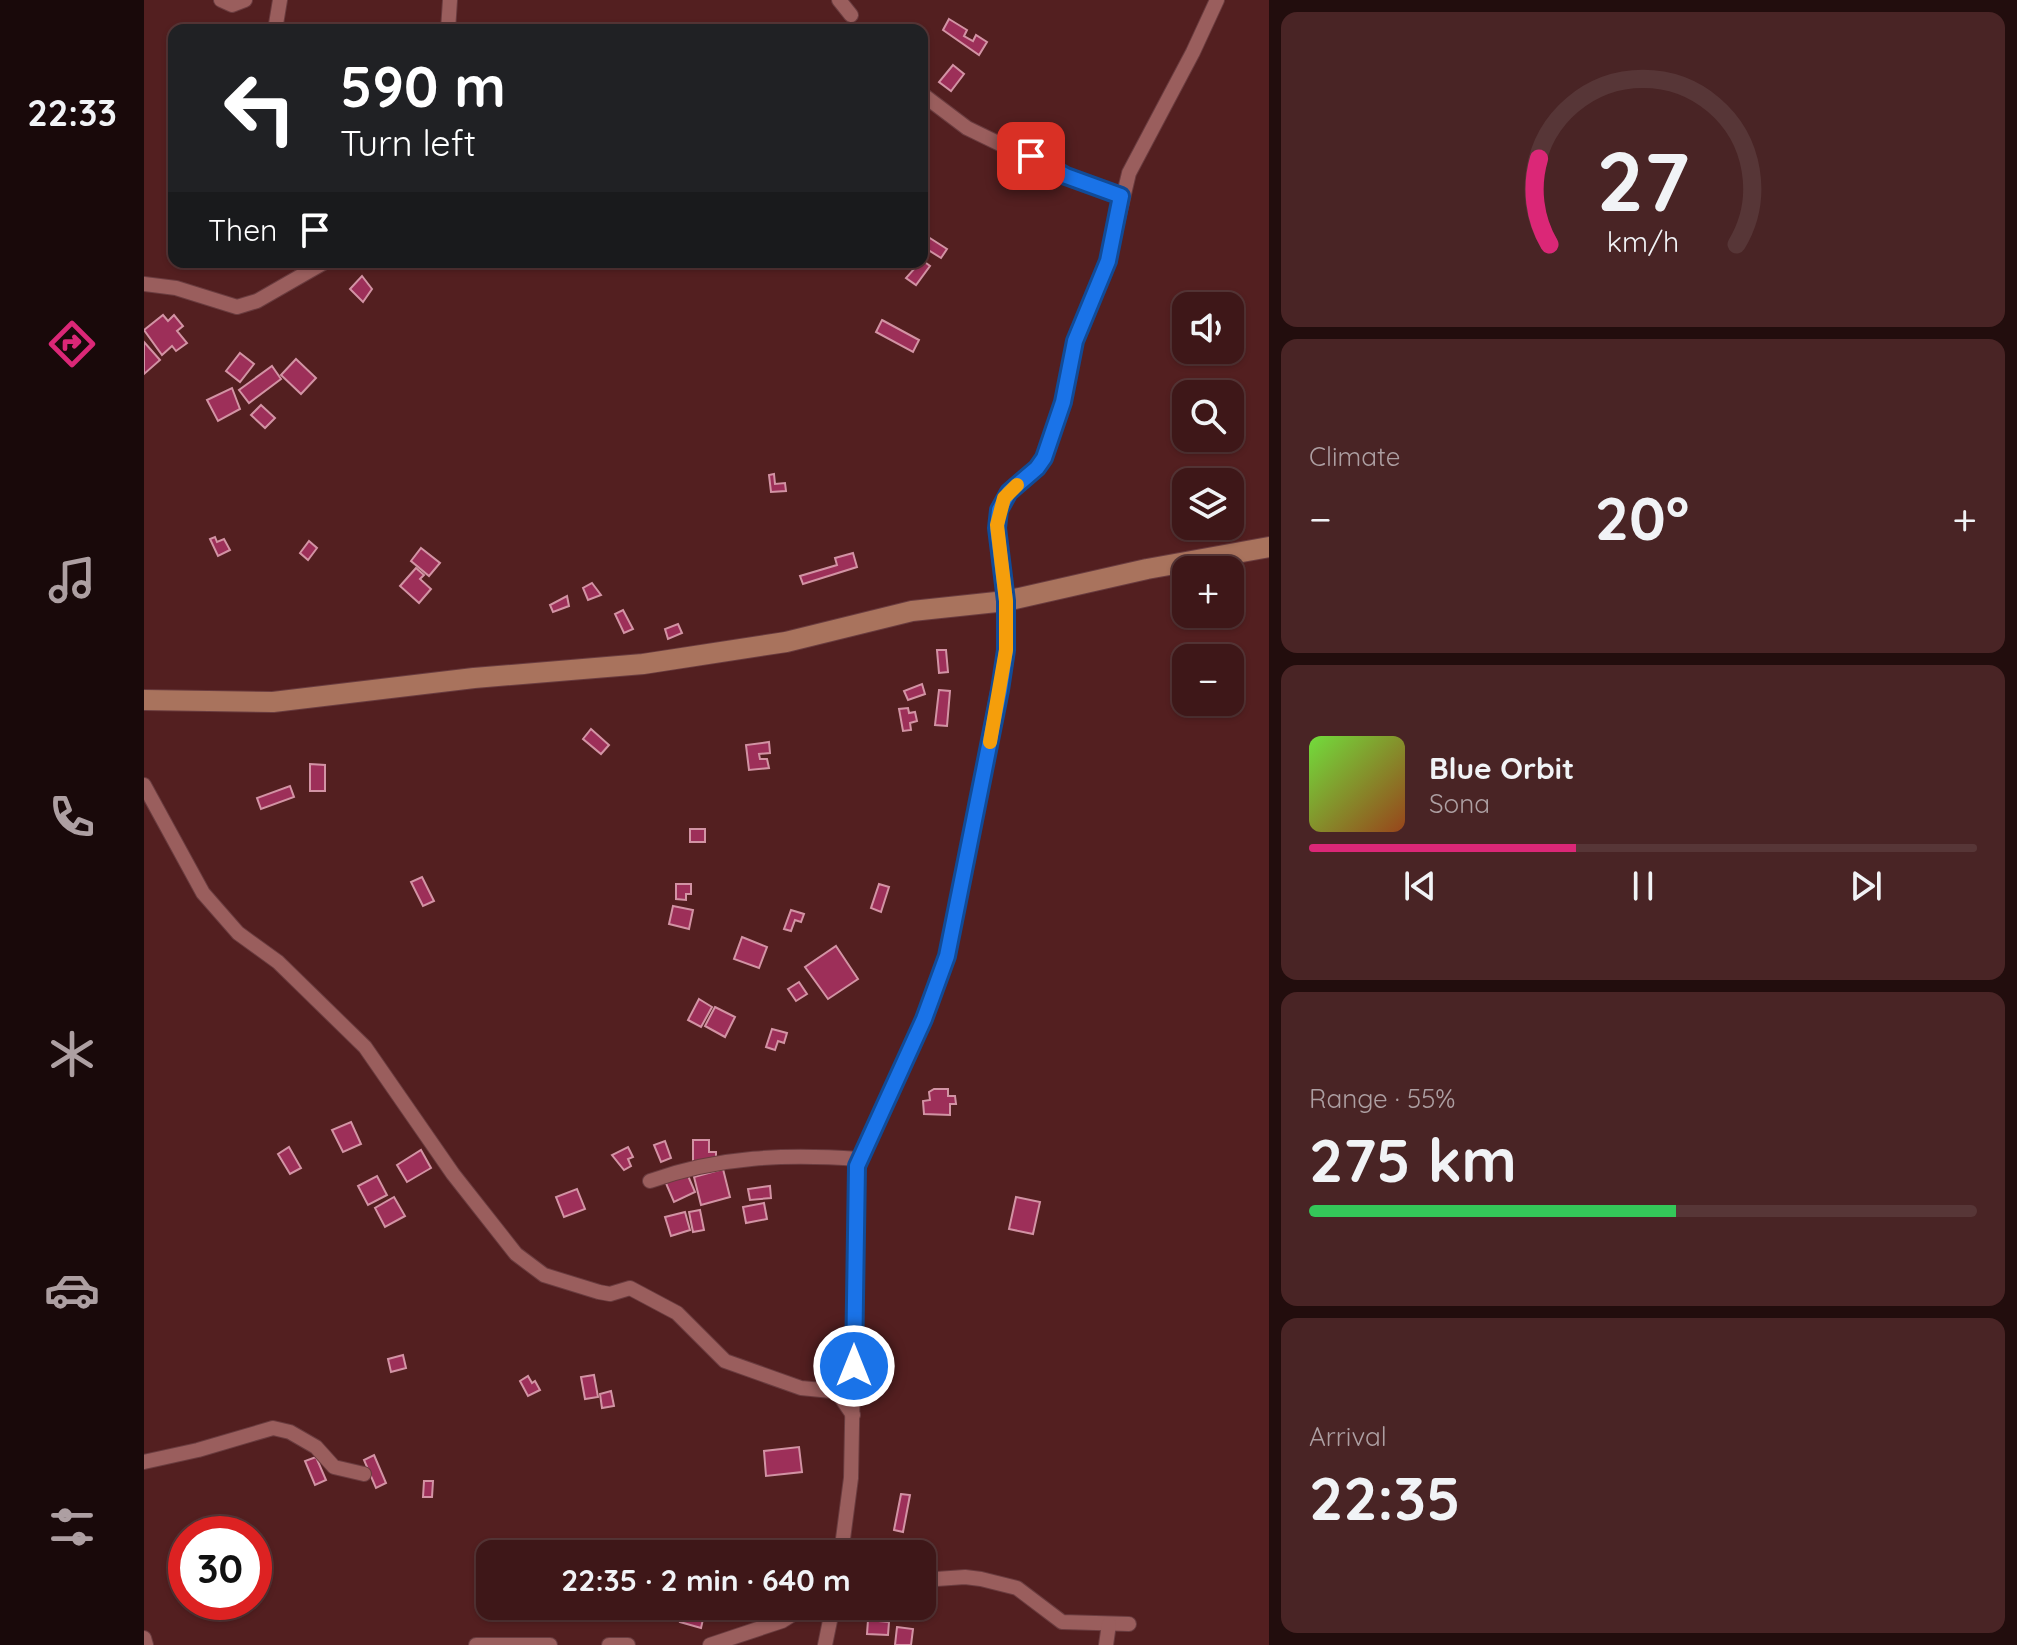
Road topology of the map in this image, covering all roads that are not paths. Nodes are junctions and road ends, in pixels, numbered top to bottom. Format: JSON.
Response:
{"nodes":[{"id":1,"x":245,"y":0,"type":"edge"},
{"id":2,"x":280,"y":0,"type":"edge"},
{"id":3,"x":450,"y":0,"type":"edge"},
{"id":4,"x":839,"y":0,"type":"edge"},
{"id":5,"x":1217,"y":0,"type":"edge"},
{"id":6,"x":223,"y":1,"type":"edge"},
{"id":7,"x":851,"y":15,"type":"dead end"},
{"id":8,"x":276,"y":24,"type":"edge"},
{"id":9,"x":448,"y":24,"type":"edge"},
{"id":10,"x":928,"y":99,"type":"edge"},
{"id":11,"x":1121,"y":196,"type":"junction"},
{"id":12,"x":315,"y":268,"type":"edge"},
{"id":13,"x":144,"y":284,"type":"edge"},
{"id":14,"x":1269,"y":547,"type":"edge"},
{"id":15,"x":1006,"y":601,"type":"junction"},
{"id":16,"x":144,"y":700,"type":"edge"},
{"id":17,"x":144,"y":785,"type":"edge"},
{"id":18,"x":859,"y":1159,"type":"junction"},
{"id":19,"x":650,"y":1181,"type":"dead end"},
{"id":20,"x":853,"y":1415,"type":"junction"},
{"id":21,"x":144,"y":1462,"type":"edge"},
{"id":22,"x":364,"y":1474,"type":"dead end"},
{"id":23,"x":843,"y":1540,"type":"edge"},
{"id":24,"x":936,"y":1579,"type":"edge"},
{"id":25,"x":784,"y":1620,"type":"edge"},
{"id":26,"x":830,"y":1620,"type":"edge"},
{"id":27,"x":1109,"y":1624,"type":"junction"},
{"id":28,"x":1129,"y":1624,"type":"dead end"},
{"id":29,"x":144,"y":1638,"type":"edge"},
{"id":30,"x":146,"y":1645,"type":"edge"},
{"id":31,"x":476,"y":1645,"type":"edge"},
{"id":32,"x":550,"y":1645,"type":"edge"},
{"id":33,"x":609,"y":1645,"type":"edge"},
{"id":34,"x":628,"y":1645,"type":"edge"},
{"id":35,"x":710,"y":1645,"type":"edge"},
{"id":36,"x":825,"y":1645,"type":"edge"},
{"id":37,"x":1106,"y":1645,"type":"edge"}],
"edges":[{"from":1,"to":6,"type":"street"},
{"from":2,"to":8,"type":"street"},
{"from":3,"to":9,"type":"street"},
{"from":4,"to":7,"type":"street"},
{"from":5,"to":11,"type":"street"},
{"from":10,"to":11,"type":"street"},
{"from":11,"to":15,"type":"street"},
{"from":12,"to":13,"type":"street"},
{"from":14,"to":15,"type":"main road"},
{"from":15,"to":16,"type":"main road"},
{"from":15,"to":18,"type":"street"},
{"from":17,"to":20,"type":"street"},
{"from":18,"to":19,"type":"street"},
{"from":18,"to":20,"type":"street"},
{"from":20,"to":23,"type":"street"},
{"from":21,"to":22,"type":"street"},
{"from":24,"to":27,"type":"street"},
{"from":25,"to":35,"type":"street"},
{"from":26,"to":36,"type":"street"},
{"from":27,"to":28,"type":"street"},
{"from":27,"to":37,"type":"street"},
{"from":29,"to":30,"type":"street"},
{"from":31,"to":32,"type":"street"},
{"from":33,"to":34,"type":"street"}]}
